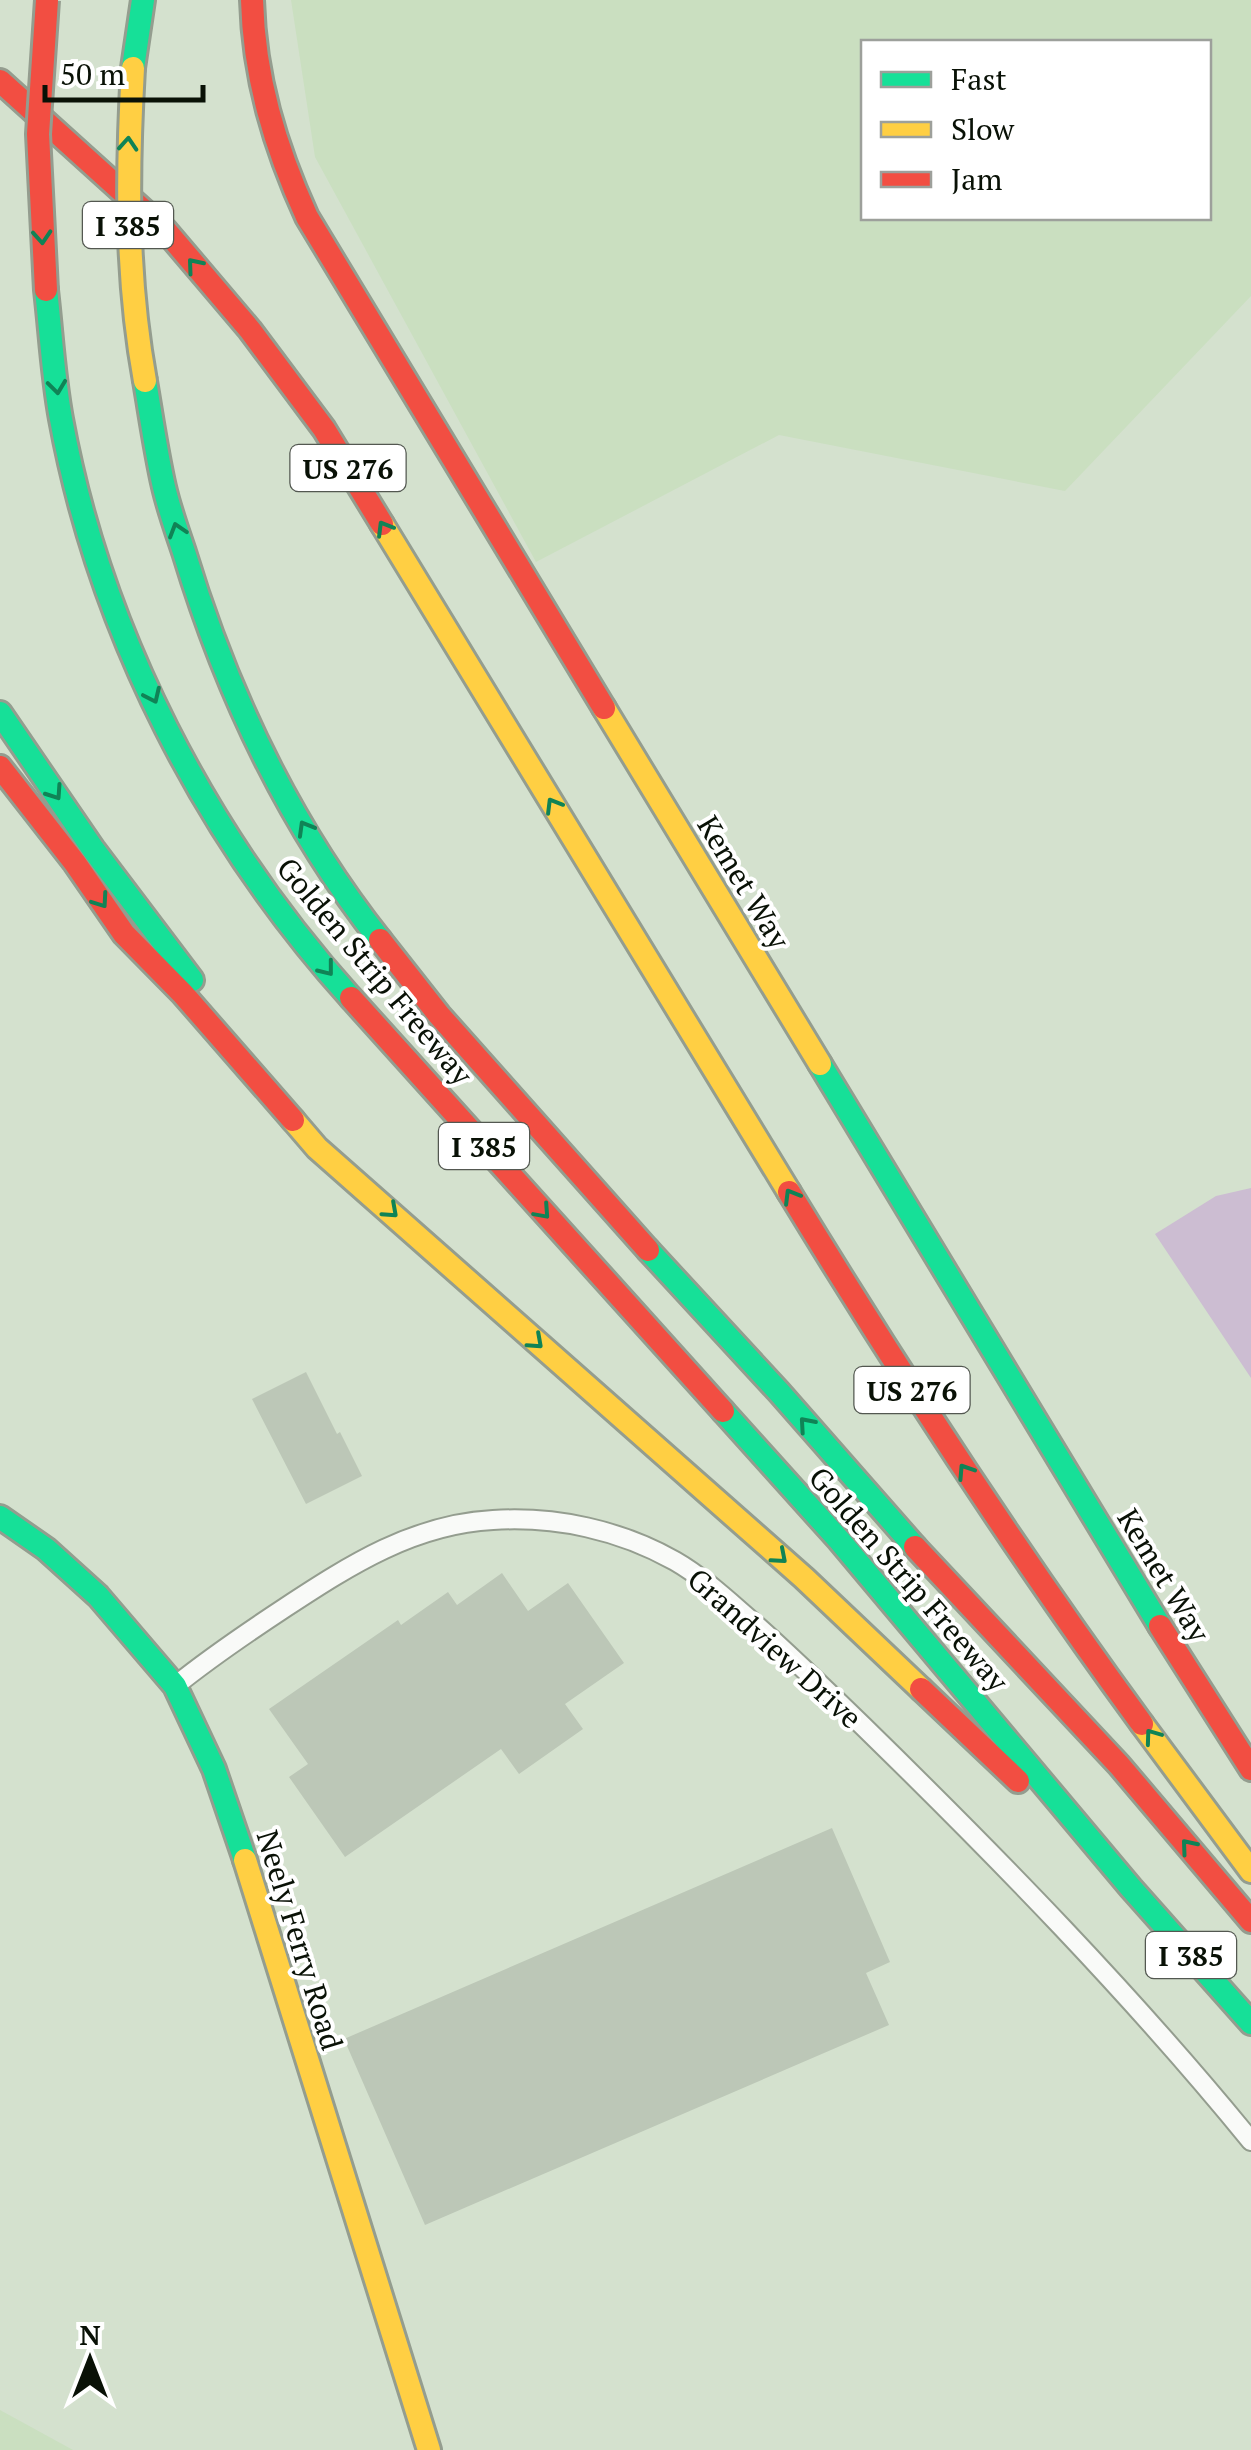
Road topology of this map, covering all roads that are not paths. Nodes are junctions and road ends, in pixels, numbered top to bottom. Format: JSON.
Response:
{"nodes":[{"id":1,"x":47,"y":0,"type":"edge"},
{"id":2,"x":143,"y":0,"type":"edge"},
{"id":3,"x":252,"y":0,"type":"edge"},
{"id":4,"x":0,"y":85,"type":"edge"},
{"id":5,"x":0,"y":712,"type":"edge"},
{"id":6,"x":0,"y":767,"type":"edge"},
{"id":7,"x":317,"y":1148,"type":"junction"},
{"id":8,"x":0,"y":1517,"type":"edge"},
{"id":9,"x":175,"y":1686,"type":"junction"},
{"id":10,"x":1251,"y":1770,"type":"edge"},
{"id":11,"x":1251,"y":1871,"type":"edge"},
{"id":12,"x":1130,"y":1888,"type":"junction"},
{"id":13,"x":1251,"y":1921,"type":"edge"},
{"id":14,"x":1251,"y":2023,"type":"edge"},
{"id":15,"x":1251,"y":2141,"type":"edge"},
{"id":16,"x":429,"y":2450,"type":"edge"}],
"edges":[{"from":1,"to":12,"type":"main road","name":"Golden Strip Freeway","number":"I 385","one_way":true,"bridge":true},
{"from":13,"to":2,"type":"main road","name":"Golden Strip Freeway","number":"I 385","one_way":true,"bridge":true},
{"from":3,"to":10,"type":"main road","name":"Kemet Way"},
{"from":11,"to":4,"type":"main road","number":"US 276","one_way":true},
{"from":5,"to":7,"type":"main road","one_way":true},
{"from":6,"to":7,"type":"main road","one_way":true},
{"from":7,"to":12,"type":"main road","one_way":true},
{"from":8,"to":9,"type":"main road","name":"Neely Ferry Road"},
{"from":9,"to":15,"type":"street","name":"Grandview Drive"},
{"from":9,"to":16,"type":"main road","name":"Neely Ferry Road"},
{"from":12,"to":14,"type":"main road","name":"Golden Strip Freeway","number":"I 385"}]}
